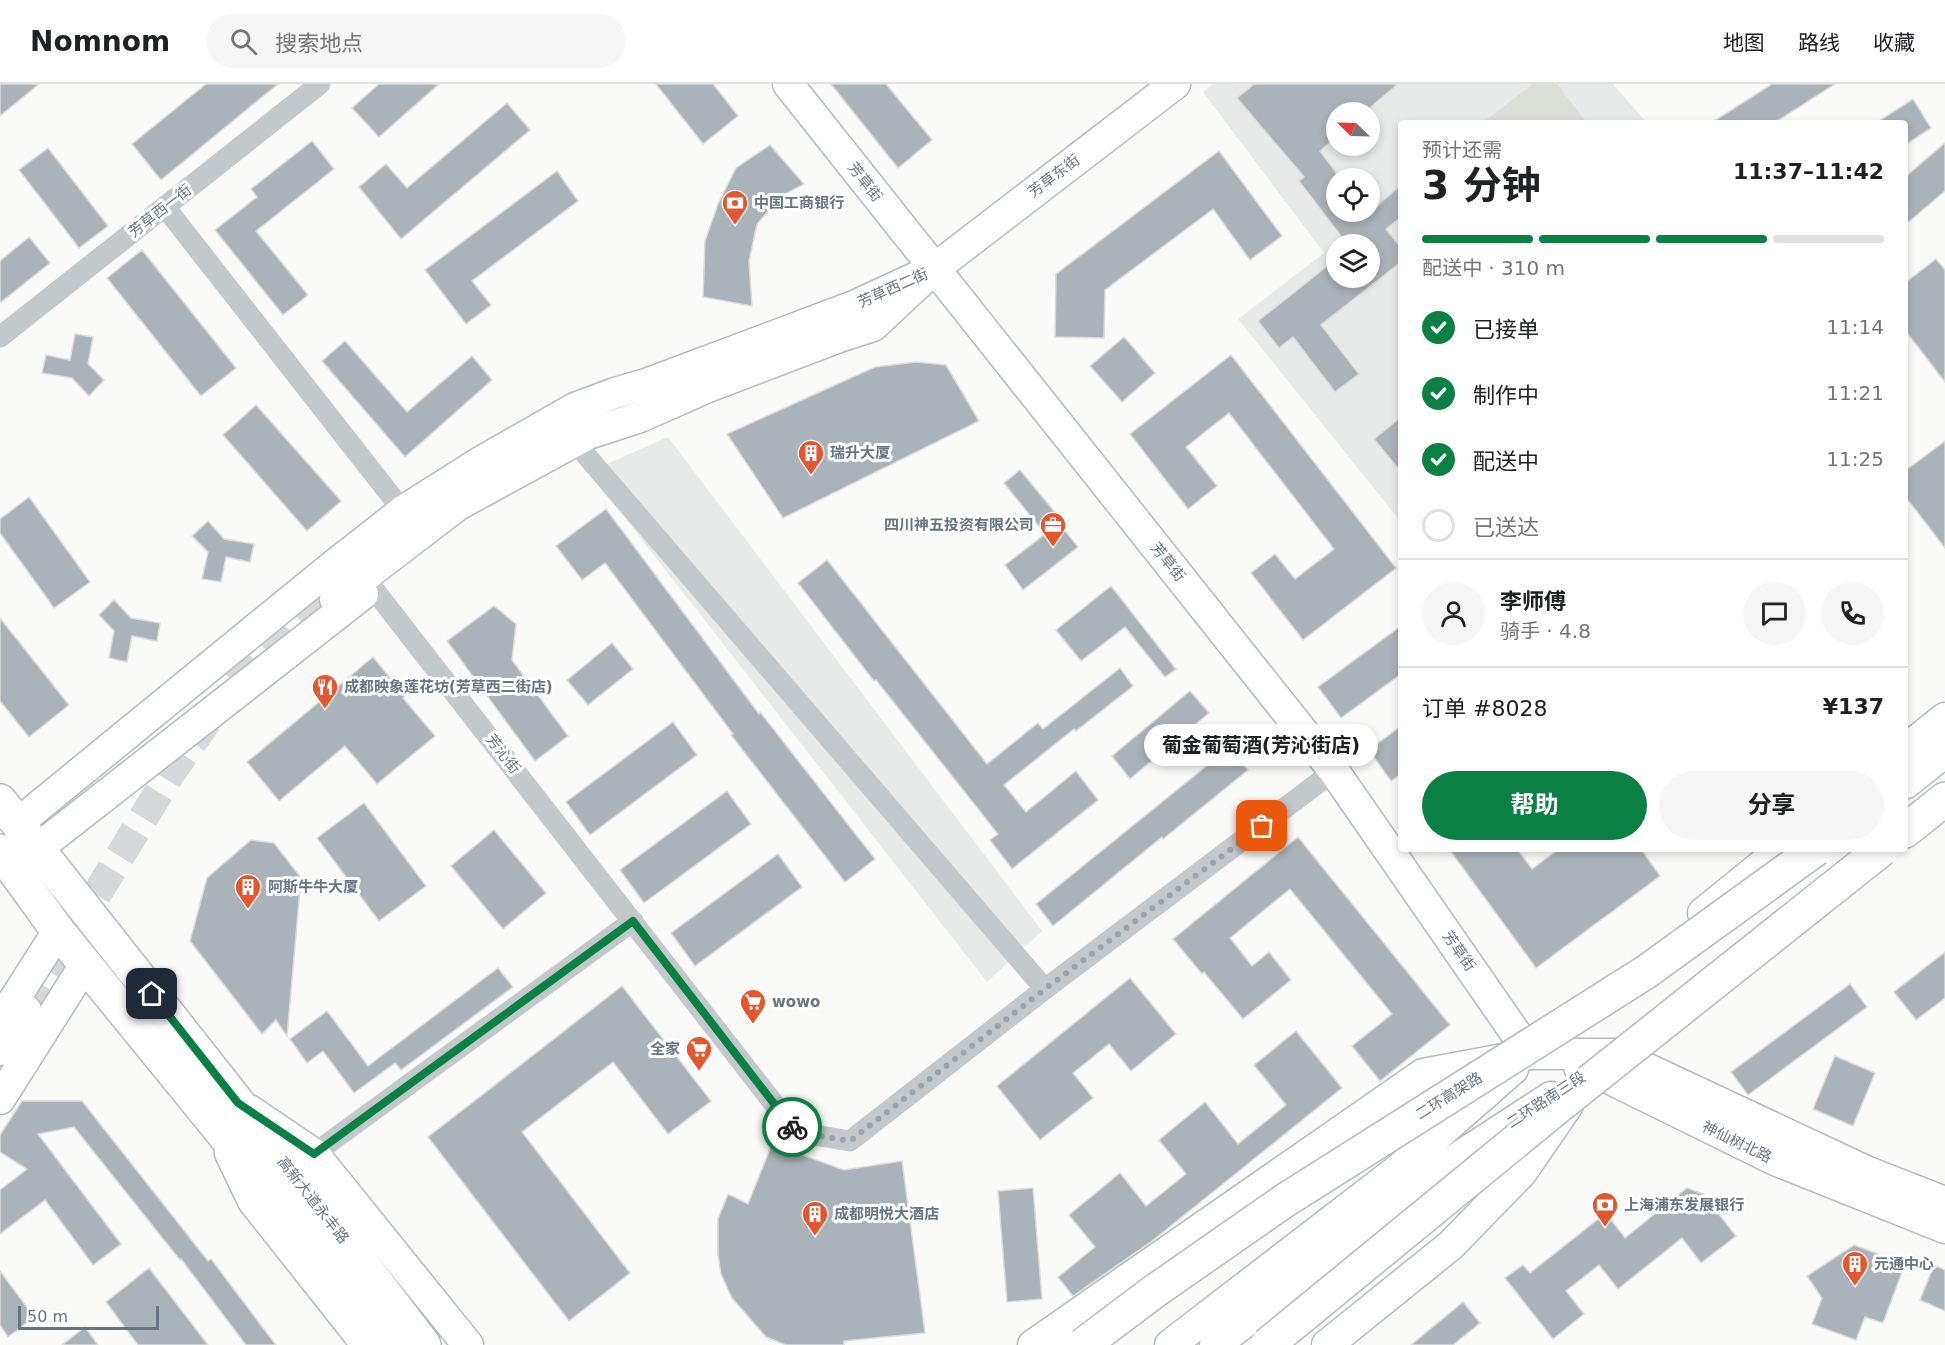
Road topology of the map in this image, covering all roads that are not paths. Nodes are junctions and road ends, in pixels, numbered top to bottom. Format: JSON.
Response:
{"nodes":[{"id":1,"x":320,"y":84,"type":"edge"},
{"id":2,"x":788,"y":84,"type":"edge"},
{"id":3,"x":1175,"y":84,"type":"edge"},
{"id":4,"x":165,"y":207,"type":"junction"},
{"id":5,"x":934,"y":269,"type":"junction"},
{"id":6,"x":0,"y":337,"type":"edge"},
{"id":7,"x":646,"y":384,"type":"junction"},
{"id":8,"x":640,"y":417,"type":"junction"},
{"id":9,"x":584,"y":453,"type":"junction"},
{"id":10,"x":403,"y":511,"type":"junction"},
{"id":11,"x":372,"y":587,"type":"junction"},
{"id":12,"x":1945,"y":718,"type":"edge"},
{"id":13,"x":1908,"y":748,"type":"edge"},
{"id":14,"x":1945,"y":750,"type":"edge"},
{"id":15,"x":1334,"y":771,"type":"junction"},
{"id":16,"x":1908,"y":780,"type":"edge"},
{"id":17,"x":1945,"y":794,"type":"edge"},
{"id":18,"x":1945,"y":799,"type":"edge"},
{"id":19,"x":1908,"y":823,"type":"edge"},
{"id":20,"x":18,"y":825,"type":"edge"},
{"id":21,"x":1908,"y":829,"type":"edge"},
{"id":22,"x":0,"y":851,"type":"edge"},
{"id":23,"x":1778,"y":852,"type":"edge"},
{"id":24,"x":1812,"y":852,"type":"edge"},
{"id":25,"x":1870,"y":852,"type":"edge"},
{"id":26,"x":1878,"y":852,"type":"edge"},
{"id":27,"x":633,"y":921,"type":"junction"},
{"id":28,"x":58,"y":931,"type":"junction"},
{"id":29,"x":86,"y":963,"type":"junction"},
{"id":30,"x":1045,"y":989,"type":"junction"},
{"id":31,"x":21,"y":1015,"type":"edge"},
{"id":32,"x":0,"y":1050,"type":"edge"},
{"id":33,"x":1530,"y":1054,"type":"junction"},
{"id":34,"x":1616,"y":1054,"type":"junction"},
{"id":35,"x":0,"y":1070,"type":"edge"},
{"id":36,"x":1592,"y":1070,"type":"junction"},
{"id":37,"x":0,"y":1100,"type":"edge"},
{"id":38,"x":227,"y":1114,"type":"junction"},
{"id":39,"x":291,"y":1172,"type":"junction"},
{"id":40,"x":1945,"y":1202,"type":"edge"},
{"id":41,"x":1945,"y":1228,"type":"edge"},
{"id":42,"x":1296,"y":1285,"type":"junction"},
{"id":43,"x":1152,"y":1293,"type":"junction"},
{"id":44,"x":367,"y":1345,"type":"edge"},
{"id":45,"x":391,"y":1345,"type":"edge"},
{"id":46,"x":424,"y":1345,"type":"edge"},
{"id":47,"x":468,"y":1345,"type":"edge"},
{"id":48,"x":1034,"y":1345,"type":"edge"},
{"id":49,"x":1060,"y":1345,"type":"edge"},
{"id":50,"x":1083,"y":1345,"type":"edge"},
{"id":51,"x":1170,"y":1345,"type":"edge"},
{"id":52,"x":1215,"y":1345,"type":"edge"},
{"id":53,"x":1268,"y":1345,"type":"edge"},
{"id":54,"x":1288,"y":1345,"type":"edge"},
{"id":55,"x":1328,"y":1345,"type":"edge"}],
"edges":[{"from":1,"to":4,"type":"street","name":"芳草西一街"},
{"from":2,"to":5,"type":"main road","name":"芳草街"},
{"from":3,"to":5,"type":"main road","name":"芳草东街"},
{"from":4,"to":6,"type":"street","name":"芳草西一街"},
{"from":4,"to":10,"type":"street"},
{"from":5,"to":7,"type":"main road","name":"芳草西二街"},
{"from":5,"to":8,"type":"main road","name":"芳草西二街"},
{"from":5,"to":15,"type":"main road","name":"芳草街"},
{"from":7,"to":8,"type":"main road"},
{"from":7,"to":10,"type":"main road"},
{"from":8,"to":9,"type":"main road"},
{"from":9,"to":11,"type":"main road"},
{"from":9,"to":30,"type":"street"},
{"from":10,"to":20,"type":"main road"},
{"from":11,"to":20,"type":"main road"},
{"from":11,"to":27,"type":"street","name":"芳沁街"},
{"from":12,"to":13,"type":"main road"},
{"from":14,"to":16,"type":"main road"},
{"from":15,"to":30,"type":"street","name":"芳沁街"},
{"from":15,"to":33,"type":"main road","name":"芳草街"},
{"from":17,"to":19,"type":"main road"},
{"from":18,"to":21,"type":"main road"},
{"from":20,"to":38,"type":"main road","name":"高新大道永丰路"},
{"from":22,"to":28,"type":"main road","name":"高新大道永丰路"},
{"from":23,"to":33,"type":"main road","name":"二环路南三段"},
{"from":24,"to":43,"type":"main road","name":"二环高架路","bridge":true},
{"from":25,"to":34,"type":"main road","name":"二环路南三段"},
{"from":26,"to":42,"type":"main road","bridge":true},
{"from":27,"to":30,"type":"street","name":"芳沁街"},
{"from":27,"to":39,"type":"street"},
{"from":28,"to":29,"type":"main road","name":"高新大道永丰路"},
{"from":28,"to":31,"type":"main road"},
{"from":29,"to":37,"type":"main road"},
{"from":29,"to":38,"type":"main road","name":"高新大道永丰路"},
{"from":31,"to":32,"type":"main road"},
{"from":31,"to":35,"type":"main road"},
{"from":33,"to":34,"type":"main road"},
{"from":33,"to":36,"type":"main road","name":"神仙树北路"},
{"from":33,"to":42,"type":"main road","name":"二环路南三段"},
{"from":33,"to":48,"type":"main road"},
{"from":34,"to":36,"type":"main road","name":"二环路南三段"},
{"from":34,"to":40,"type":"main road"},
{"from":36,"to":41,"type":"main road","name":"神仙树北路"},
{"from":36,"to":42,"type":"main road","name":"二环路南三段"},
{"from":36,"to":55,"type":"main road"},
{"from":38,"to":39,"type":"main road","name":"高新大道永丰路"},
{"from":38,"to":39,"type":"main road"},
{"from":38,"to":44,"type":"main road"},
{"from":39,"to":45,"type":"main road","name":"高新大道永丰路"},
{"from":39,"to":46,"type":"main road","name":"高新大道永丰路"},
{"from":39,"to":47,"type":"main road"},
{"from":42,"to":51,"type":"main road","name":"二环路南三段"},
{"from":42,"to":52,"type":"main road","name":"二环路南三段"},
{"from":42,"to":53,"type":"main road","bridge":true},
{"from":42,"to":54,"type":"main road"},
{"from":43,"to":49,"type":"main road"},
{"from":43,"to":50,"type":"main road","name":"二环高架路","bridge":true}]}
